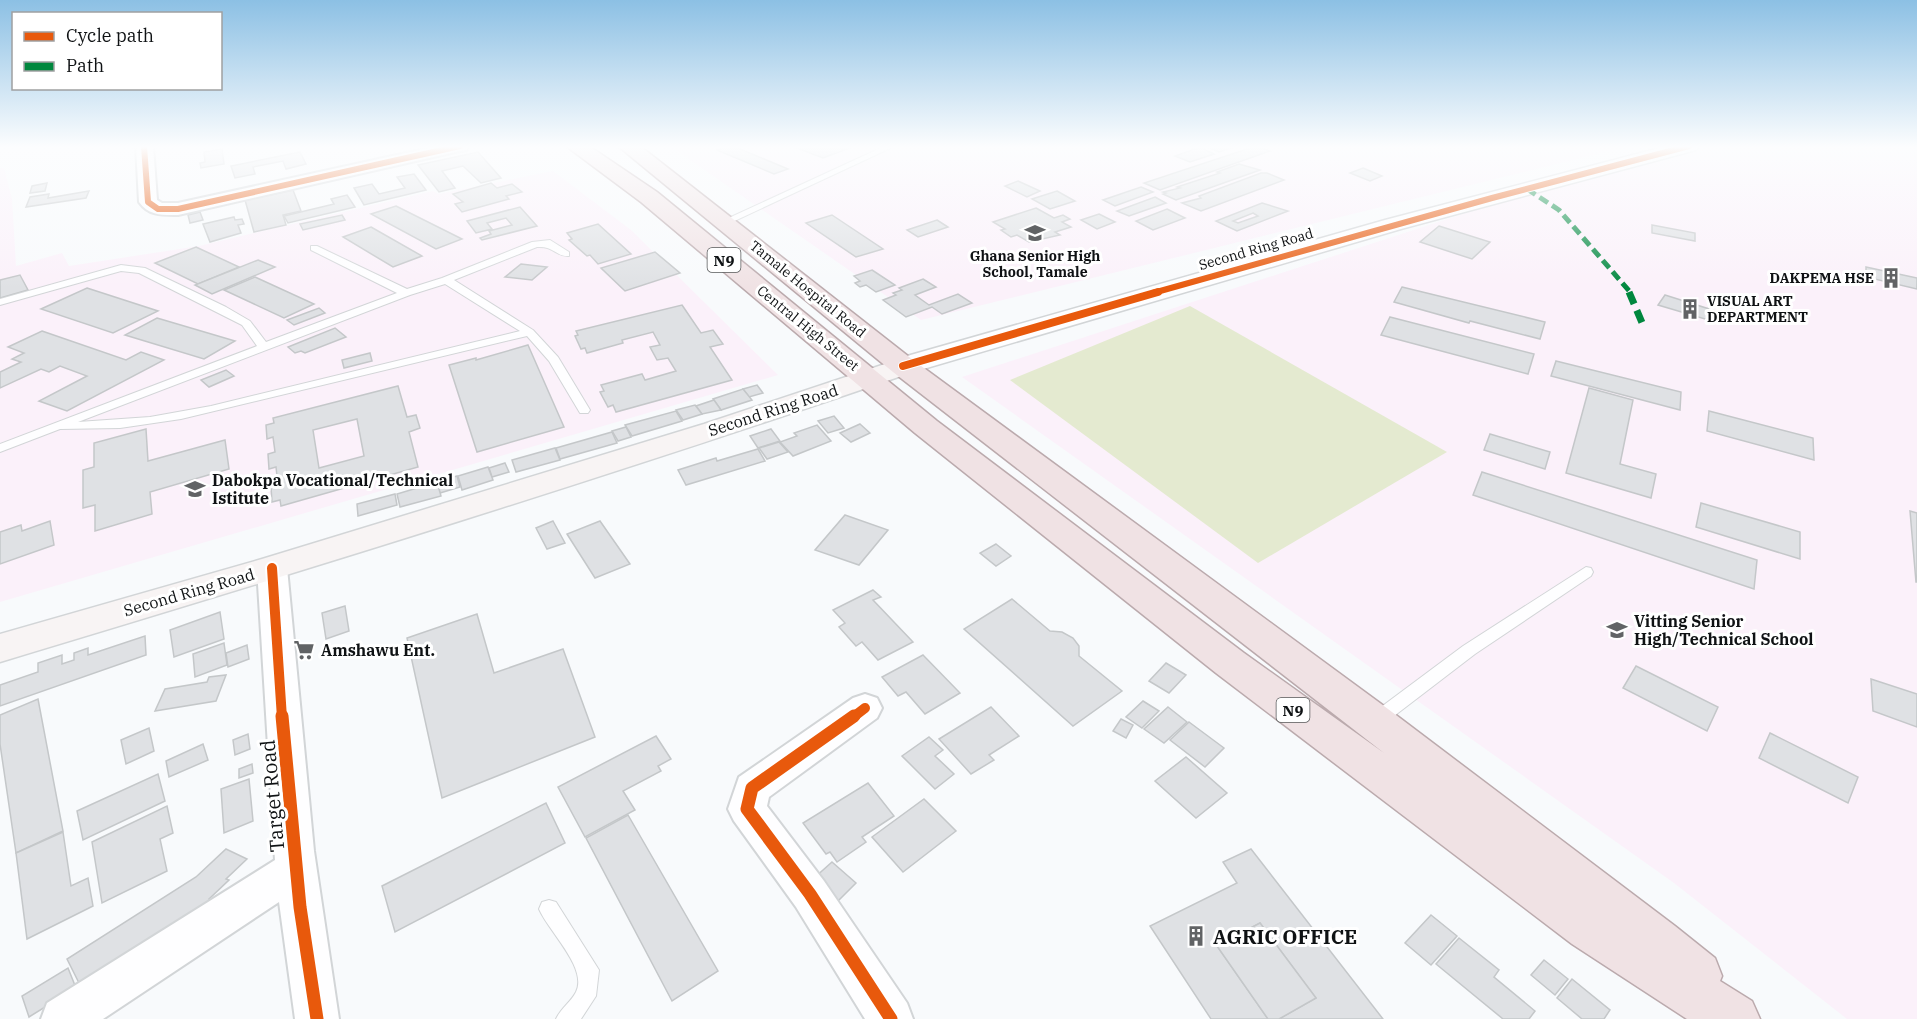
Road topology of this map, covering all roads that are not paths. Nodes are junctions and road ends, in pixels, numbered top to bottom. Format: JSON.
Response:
{"nodes":[{"id":1,"x":147,"y":194,"type":"edge"},
{"id":2,"x":235,"y":194,"type":"edge"},
{"id":3,"x":645,"y":194,"type":"edge"},
{"id":4,"x":689,"y":194,"type":"edge"},
{"id":5,"x":787,"y":194,"type":"edge"},
{"id":6,"x":1507,"y":194,"type":"edge"},
{"id":7,"x":725,"y":222,"type":"junction"},
{"id":8,"x":314,"y":248,"type":"dead end"},
{"id":9,"x":566,"y":254,"type":"dead end"},
{"id":10,"x":446,"y":280,"type":"junction"},
{"id":11,"x":406,"y":293,"type":"junction"},
{"id":12,"x":0,"y":302,"type":"edge"},
{"id":13,"x":529,"y":332,"type":"junction"},
{"id":14,"x":264,"y":347,"type":"junction"},
{"id":15,"x":886,"y":372,"type":"junction"},
{"id":16,"x":584,"y":410,"type":"dead end"},
{"id":17,"x":54,"y":426,"type":"junction"},
{"id":18,"x":0,"y":448,"type":"edge"},
{"id":19,"x":272,"y":568,"type":"junction"},
{"id":20,"x":1586,"y":572,"type":"dead end"},
{"id":21,"x":0,"y":648,"type":"edge"},
{"id":22,"x":865,"y":708,"type":"dead end"},
{"id":23,"x":1374,"y":721,"type":"junction"},
{"id":24,"x":296,"y":869,"type":"junction"},
{"id":25,"x":549,"y":909,"type":"dead end"},
{"id":26,"x":63,"y":1019,"type":"edge"},
{"id":27,"x":317,"y":1019,"type":"edge"},
{"id":28,"x":567,"y":1019,"type":"edge"},
{"id":29,"x":891,"y":1019,"type":"edge"},
{"id":30,"x":1734,"y":1019,"type":"edge"},
{"id":31,"x":1748,"y":1019,"type":"edge"}],
"edges":[{"from":1,"to":2,"type":"street"},
{"from":3,"to":15,"type":"highway","name":"Central High Street","number":"N9"},
{"from":4,"to":7,"type":"highway","name":"Tamale Hospital Road","number":"N9"},
{"from":5,"to":7,"type":"lane"},
{"from":6,"to":15,"type":"street","name":"Second Ring Road"},
{"from":7,"to":15,"type":"highway","name":"Tamale Hospital Road","number":"N9"},
{"from":8,"to":11,"type":"lane"},
{"from":9,"to":10,"type":"lane"},
{"from":10,"to":11,"type":"lane"},
{"from":10,"to":13,"type":"lane"},
{"from":11,"to":14,"type":"lane"},
{"from":12,"to":14,"type":"lane"},
{"from":13,"to":16,"type":"lane"},
{"from":13,"to":17,"type":"lane"},
{"from":14,"to":17,"type":"lane"},
{"from":15,"to":19,"type":"main road","name":"Second Ring Road"},
{"from":15,"to":23,"type":"highway","number":"N9"},
{"from":15,"to":30,"type":"highway","number":"N9"},
{"from":17,"to":18,"type":"lane"},
{"from":19,"to":21,"type":"main road","name":"Second Ring Road"},
{"from":19,"to":24,"type":"street","name":"Target Road"},
{"from":20,"to":23,"type":"lane"},
{"from":22,"to":29,"type":"street"},
{"from":23,"to":31,"type":"highway","number":"N9"},
{"from":24,"to":26,"type":"street"},
{"from":24,"to":27,"type":"street","name":"Target Road"},
{"from":25,"to":28,"type":"lane"}]}
